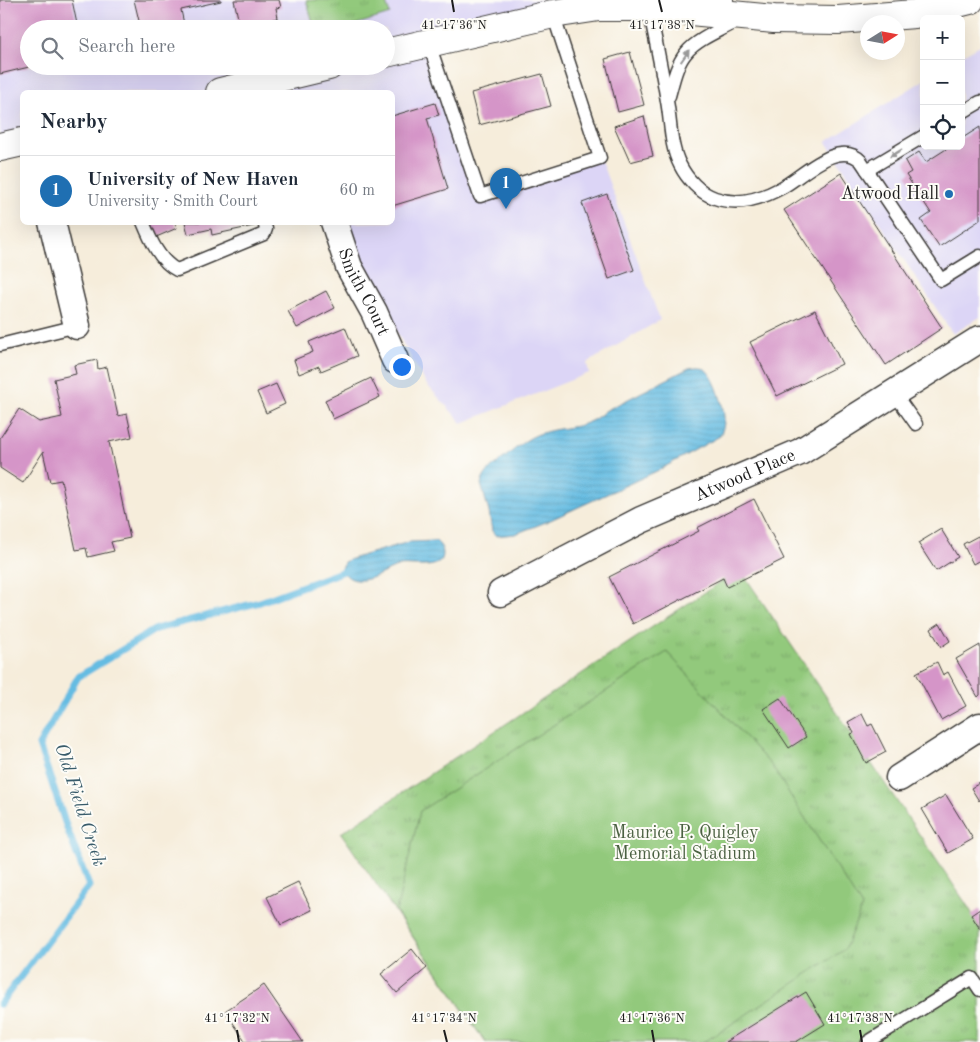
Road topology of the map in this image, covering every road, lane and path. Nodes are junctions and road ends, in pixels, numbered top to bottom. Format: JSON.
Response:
{"nodes":[{"id":1,"x":970,"y":0,"type":"edge"},
{"id":2,"x":710,"y":6,"type":"edge"},
{"id":3,"x":649,"y":7,"type":"junction"},
{"id":4,"x":553,"y":14,"type":"junction"},
{"id":5,"x":745,"y":17,"type":"junction"},
{"id":6,"x":429,"y":44,"type":"junction"},
{"id":7,"x":395,"y":52,"type":"edge"},
{"id":8,"x":308,"y":75,"type":"edge"},
{"id":9,"x":287,"y":84,"type":"edge"},
{"id":10,"x":240,"y":90,"type":"edge"},
{"id":11,"x":667,"y":101,"type":"junction"},
{"id":12,"x":980,"y":102,"type":"edge"},
{"id":13,"x":965,"y":111,"type":"edge"},
{"id":14,"x":920,"y":138,"type":"edge"},
{"id":15,"x":20,"y":142,"type":"edge"},
{"id":16,"x":0,"y":147,"type":"edge"},
{"id":17,"x":867,"y":170,"type":"junction"},
{"id":18,"x":53,"y":225,"type":"edge"},
{"id":19,"x":144,"y":225,"type":"edge"},
{"id":20,"x":265,"y":225,"type":"edge"},
{"id":21,"x":335,"y":225,"type":"edge"},
{"id":22,"x":980,"y":256,"type":"edge"},
{"id":23,"x":77,"y":326,"type":"joint"},
{"id":24,"x":980,"y":339,"type":"edge"},
{"id":25,"x":0,"y":345,"type":"edge"},
{"id":26,"x":396,"y":360,"type":"dead end"},
{"id":27,"x":894,"y":393,"type":"junction"},
{"id":28,"x":916,"y":424,"type":"dead end"},
{"id":29,"x":501,"y":593,"type":"dead end"},
{"id":30,"x":980,"y":726,"type":"edge"},
{"id":31,"x":898,"y":778,"type":"dead end"},
{"id":32,"x":980,"y":990,"type":"edge"},
{"id":33,"x":868,"y":1042,"type":"edge"}],
"edges":[{"from":1,"to":5,"type":"main road"},
{"from":2,"to":3,"type":"main road"},
{"from":2,"to":5,"type":"main road"},
{"from":3,"to":4,"type":"main road"},
{"from":3,"to":11,"type":"lane"},
{"from":4,"to":6,"type":"main road"},
{"from":4,"to":6,"type":"lane"},
{"from":11,"to":5,"type":"lane","one_way":true},
{"from":6,"to":7,"type":"main road"},
{"from":8,"to":9,"type":"main road"},
{"from":9,"to":10,"type":"main road"},
{"from":11,"to":17,"type":"lane"},
{"from":12,"to":13,"type":"lane"},
{"from":14,"to":17,"type":"lane","one_way":true},
{"from":15,"to":16,"type":"main road"},
{"from":17,"to":22,"type":"lane"},
{"from":18,"to":23,"type":"street"},
{"from":19,"to":20,"type":"lane"},
{"from":21,"to":26,"type":"street","name":"Smith Court"},
{"from":23,"to":25,"type":"lane"},
{"from":24,"to":27,"type":"street","name":"Atwood Place"},
{"from":27,"to":28,"type":"lane"},
{"from":27,"to":29,"type":"street","name":"Atwood Place"},
{"from":30,"to":31,"type":"street"},
{"from":32,"to":33,"type":"lane"}]}
